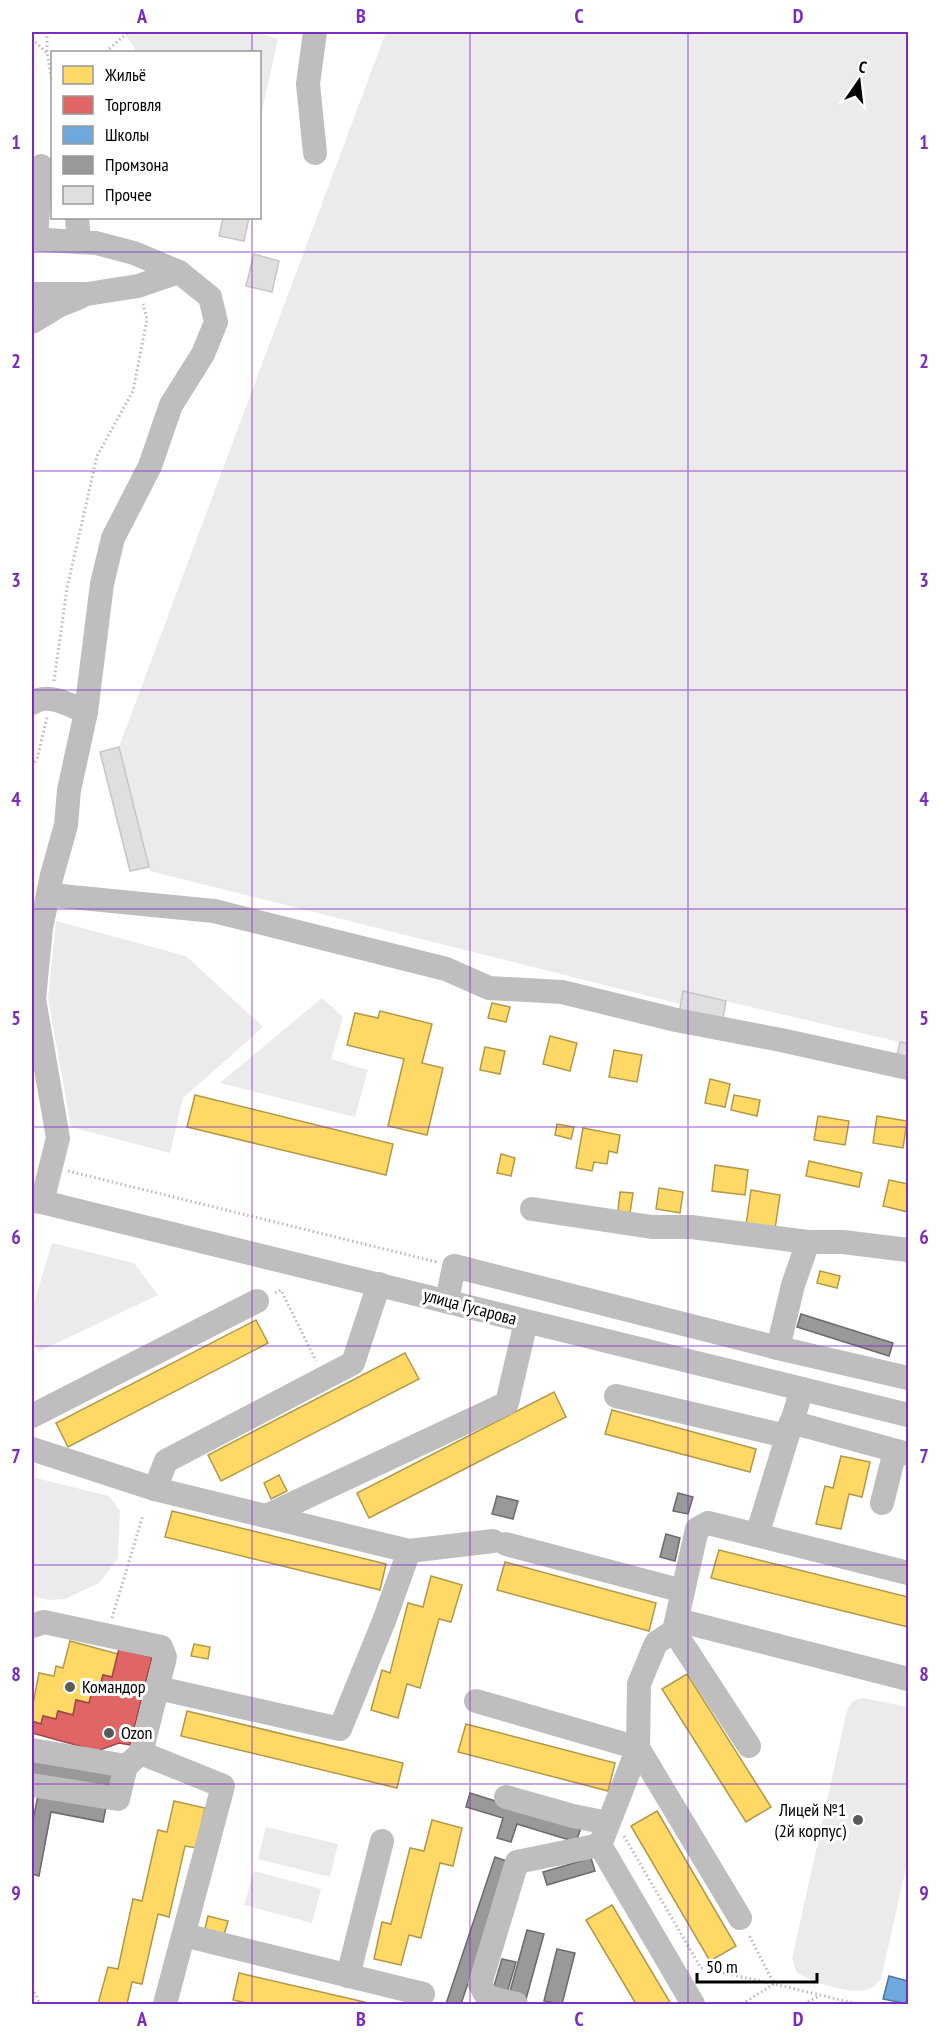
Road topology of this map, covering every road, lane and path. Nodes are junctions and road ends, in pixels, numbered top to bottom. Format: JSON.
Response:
{"nodes":[{"id":1,"x":47,"y":32,"type":"edge"},
{"id":2,"x":128,"y":32,"type":"edge"},
{"id":3,"x":315,"y":32,"type":"edge"},
{"id":4,"x":32,"y":39,"type":"edge"},
{"id":5,"x":107,"y":51,"type":"edge"},
{"id":6,"x":47,"y":52,"type":"junction"},
{"id":7,"x":51,"y":74,"type":"edge"},
{"id":8,"x":315,"y":153,"type":"dead end"},
{"id":9,"x":42,"y":166,"type":"edge"},
{"id":10,"x":77,"y":219,"type":"edge"},
{"id":11,"x":34,"y":239,"type":"edge"},
{"id":12,"x":79,"y":242,"type":"junction"},
{"id":13,"x":179,"y":272,"type":"junction"},
{"id":14,"x":138,"y":286,"type":"junction"},
{"id":15,"x":32,"y":294,"type":"edge"},
{"id":16,"x":87,"y":294,"type":"junction"},
{"id":17,"x":32,"y":322,"type":"edge"},
{"id":18,"x":42,"y":701,"type":"edge"},
{"id":19,"x":86,"y":712,"type":"junction"},
{"id":20,"x":32,"y":766,"type":"edge"},
{"id":21,"x":44,"y":880,"type":"edge"},
{"id":22,"x":909,"y":1068,"type":"edge"},
{"id":23,"x":52,"y":1167,"type":"junction"},
{"id":24,"x":37,"y":1202,"type":"edge"},
{"id":25,"x":532,"y":1209,"type":"dead end"},
{"id":26,"x":808,"y":1242,"type":"junction"},
{"id":27,"x":909,"y":1250,"type":"edge"},
{"id":28,"x":454,"y":1266,"type":"junction"},
{"id":29,"x":379,"y":1284,"type":"junction"},
{"id":30,"x":281,"y":1290,"type":"dead end"},
{"id":31,"x":257,"y":1301,"type":"dead end"},
{"id":32,"x":447,"y":1301,"type":"junction"},
{"id":33,"x":526,"y":1322,"type":"junction"},
{"id":34,"x":778,"y":1348,"type":"junction"},
{"id":35,"x":324,"y":1378,"type":"junction"},
{"id":36,"x":909,"y":1378,"type":"edge"},
{"id":37,"x":802,"y":1389,"type":"junction"},
{"id":38,"x":616,"y":1396,"type":"dead end"},
{"id":39,"x":909,"y":1415,"type":"edge"},
{"id":40,"x":32,"y":1416,"type":"edge"},
{"id":41,"x":789,"y":1429,"type":"junction"},
{"id":42,"x":32,"y":1449,"type":"edge"},
{"id":43,"x":902,"y":1453,"type":"edge"},
{"id":44,"x":155,"y":1489,"type":"junction"},
{"id":45,"x":882,"y":1503,"type":"dead end"},
{"id":46,"x":143,"y":1515,"type":"dead end"},
{"id":47,"x":266,"y":1516,"type":"junction"},
{"id":48,"x":757,"y":1535,"type":"junction"},
{"id":49,"x":409,"y":1551,"type":"junction"},
{"id":50,"x":909,"y":1573,"type":"edge"},
{"id":51,"x":683,"y":1591,"type":"junction"},
{"id":52,"x":111,"y":1623,"type":"dead end"},
{"id":53,"x":676,"y":1625,"type":"junction"},
{"id":54,"x":32,"y":1626,"type":"edge"},
{"id":55,"x":909,"y":1679,"type":"edge"},
{"id":56,"x":158,"y":1688,"type":"junction"},
{"id":57,"x":476,"y":1701,"type":"dead end"},
{"id":58,"x":749,"y":1746,"type":"dead end"},
{"id":59,"x":638,"y":1748,"type":"junction"},
{"id":60,"x":32,"y":1750,"type":"edge"},
{"id":61,"x":134,"y":1759,"type":"junction"},
{"id":62,"x":32,"y":1787,"type":"edge"},
{"id":63,"x":506,"y":1797,"type":"dead end"},
{"id":64,"x":606,"y":1828,"type":"junction"},
{"id":65,"x":382,"y":1841,"type":"dead end"},
{"id":66,"x":740,"y":1918,"type":"joint"},
{"id":67,"x":184,"y":1935,"type":"junction"},
{"id":68,"x":348,"y":1976,"type":"junction"},
{"id":69,"x":774,"y":1984,"type":"junction"},
{"id":70,"x":32,"y":1988,"type":"edge"},
{"id":71,"x":423,"y":1994,"type":"dead end"},
{"id":72,"x":821,"y":1995,"type":"junction"},
{"id":73,"x":40,"y":2004,"type":"edge"},
{"id":74,"x":165,"y":2004,"type":"edge"},
{"id":75,"x":516,"y":2004,"type":"edge"},
{"id":76,"x":693,"y":2004,"type":"edge"},
{"id":77,"x":742,"y":2004,"type":"edge"},
{"id":78,"x":804,"y":2004,"type":"edge"},
{"id":79,"x":858,"y":2004,"type":"edge"}],
"edges":[{"from":1,"to":6,"type":"path"},
{"from":2,"to":5,"type":"path"},
{"from":3,"to":8,"type":"street"},
{"from":4,"to":6,"type":"path"},
{"from":6,"to":7,"type":"path"},
{"from":9,"to":11,"type":"street"},
{"from":10,"to":12,"type":"street"},
{"from":11,"to":12,"type":"street"},
{"from":12,"to":13,"type":"street"},
{"from":13,"to":14,"type":"street"},
{"from":13,"to":19,"type":"street"},
{"from":14,"to":16,"type":"street"},
{"from":14,"to":18,"type":"path"},
{"from":15,"to":16,"type":"street"},
{"from":16,"to":17,"type":"street"},
{"from":18,"to":19,"type":"street"},
{"from":18,"to":20,"type":"path"},
{"from":19,"to":21,"type":"street"},
{"from":21,"to":22,"type":"street"},
{"from":21,"to":23,"type":"street"},
{"from":23,"to":24,"type":"street"},
{"from":23,"to":28,"type":"path"},
{"from":24,"to":29,"type":"street","name":"улица Гусарова"},
{"from":25,"to":26,"type":"street"},
{"from":26,"to":27,"type":"street"},
{"from":26,"to":34,"type":"street"},
{"from":28,"to":32,"type":"street"},
{"from":28,"to":34,"type":"street"},
{"from":29,"to":32,"type":"street","name":"улица Гусарова"},
{"from":29,"to":35,"type":"street"},
{"from":30,"to":35,"type":"path"},
{"from":31,"to":40,"type":"street"},
{"from":32,"to":33,"type":"street","name":"улица Гусарова"},
{"from":33,"to":37,"type":"street","name":"улица Гусарова"},
{"from":33,"to":47,"type":"street"},
{"from":34,"to":36,"type":"street"},
{"from":35,"to":44,"type":"street"},
{"from":37,"to":39,"type":"street","name":"улица Гусарова"},
{"from":37,"to":41,"type":"street"},
{"from":38,"to":41,"type":"street"},
{"from":41,"to":43,"type":"street"},
{"from":41,"to":48,"type":"street"},
{"from":42,"to":44,"type":"street"},
{"from":43,"to":45,"type":"street"},
{"from":44,"to":47,"type":"street"},
{"from":46,"to":52,"type":"path"},
{"from":47,"to":49,"type":"street"},
{"from":48,"to":50,"type":"street"},
{"from":48,"to":51,"type":"street"},
{"from":49,"to":51,"type":"street"},
{"from":49,"to":56,"type":"street"},
{"from":51,"to":53,"type":"street"},
{"from":53,"to":55,"type":"street"},
{"from":53,"to":58,"type":"street"},
{"from":53,"to":59,"type":"street"},
{"from":54,"to":56,"type":"street"},
{"from":56,"to":61,"type":"street"},
{"from":57,"to":59,"type":"street"},
{"from":59,"to":64,"type":"street"},
{"from":59,"to":66,"type":"street"},
{"from":60,"to":61,"type":"street"},
{"from":61,"to":62,"type":"street"},
{"from":61,"to":67,"type":"street"},
{"from":63,"to":64,"type":"street"},
{"from":64,"to":69,"type":"path"},
{"from":64,"to":75,"type":"street"},
{"from":64,"to":76,"type":"street"},
{"from":65,"to":68,"type":"street"},
{"from":66,"to":69,"type":"path"},
{"from":67,"to":68,"type":"street"},
{"from":67,"to":74,"type":"street"},
{"from":68,"to":71,"type":"street"},
{"from":69,"to":72,"type":"path"},
{"from":69,"to":77,"type":"path"},
{"from":70,"to":73,"type":"path"},
{"from":72,"to":78,"type":"path"},
{"from":72,"to":79,"type":"path"}]}
